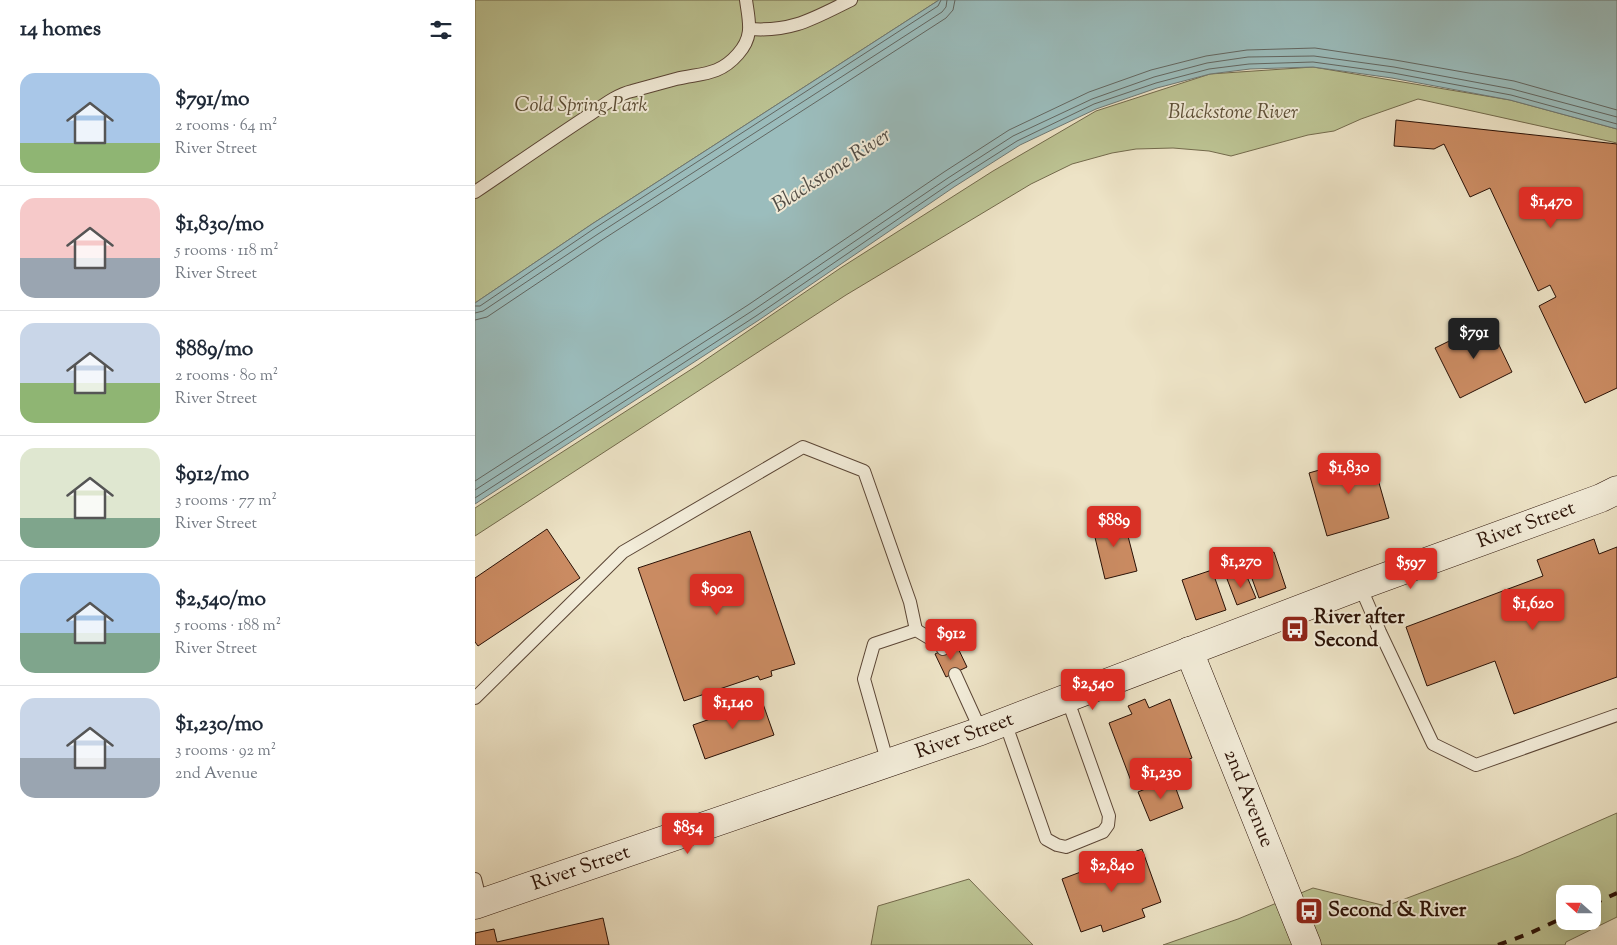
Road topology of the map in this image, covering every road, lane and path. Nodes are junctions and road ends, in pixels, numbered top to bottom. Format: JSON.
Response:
{"nodes":[{"id":1,"x":746,"y":0,"type":"edge"},
{"id":2,"x":851,"y":0,"type":"edge"},
{"id":3,"x":750,"y":29,"type":"junction"},
{"id":4,"x":475,"y":192,"type":"edge"},
{"id":5,"x":1617,"y":490,"type":"edge"},
{"id":6,"x":1360,"y":586,"type":"junction"},
{"id":7,"x":916,"y":630,"type":"junction"},
{"id":8,"x":943,"y":649,"type":"dead end"},
{"id":9,"x":1189,"y":651,"type":"junction"},
{"id":10,"x":955,"y":674,"type":"dead end"},
{"id":11,"x":475,"y":698,"type":"edge"},
{"id":12,"x":1067,"y":698,"type":"junction"},
{"id":13,"x":1617,"y":715,"type":"edge"},
{"id":14,"x":993,"y":726,"type":"junction"},
{"id":15,"x":888,"y":764,"type":"junction"},
{"id":16,"x":477,"y":896,"type":"edge"},
{"id":17,"x":1307,"y":945,"type":"edge"}],
"edges":[{"from":1,"to":3,"type":"lane"},
{"from":2,"to":3,"type":"lane"},
{"from":3,"to":4,"type":"lane"},
{"from":5,"to":6,"type":"street","name":"River Street"},
{"from":6,"to":9,"type":"street","name":"River Street"},
{"from":6,"to":13,"type":"lane"},
{"from":7,"to":8,"type":"lane"},
{"from":7,"to":11,"type":"lane"},
{"from":7,"to":15,"type":"lane"},
{"from":9,"to":12,"type":"street","name":"River Street"},
{"from":9,"to":17,"type":"street","name":"2nd Avenue"},
{"from":10,"to":14,"type":"lane"},
{"from":12,"to":14,"type":"street","name":"River Street"},
{"from":12,"to":14,"type":"lane"},
{"from":14,"to":15,"type":"street","name":"River Street"},
{"from":15,"to":16,"type":"street","name":"River Street"}]}
